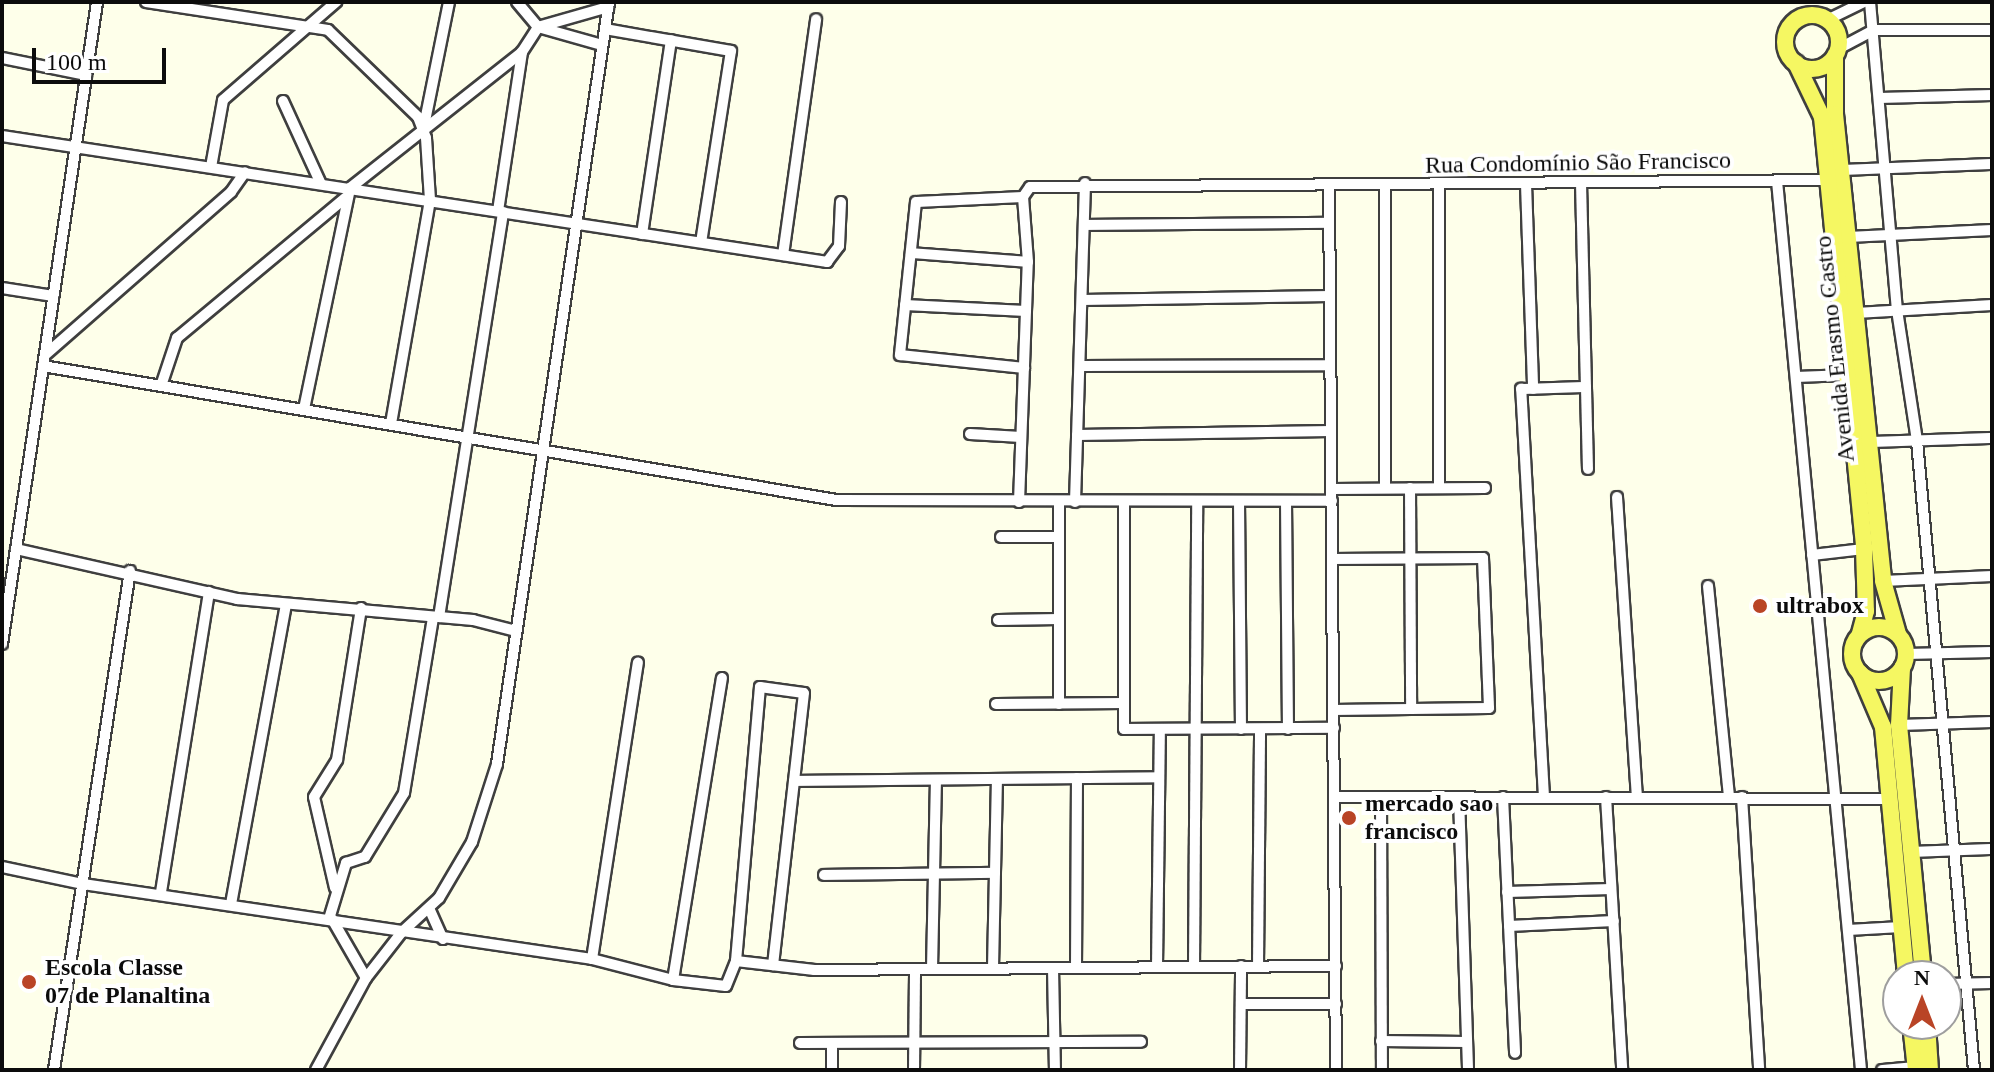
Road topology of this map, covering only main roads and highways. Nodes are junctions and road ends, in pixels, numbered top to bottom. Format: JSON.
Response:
{"nodes":[{"id":1,"x":1798,"y":2,"type":"edge"},
{"id":2,"x":1823,"y":13,"type":"edge"},
{"id":3,"x":1788,"y":30,"type":"junction"},
{"id":4,"x":1836,"y":53,"type":"junction"},
{"id":5,"x":1796,"y":63,"type":"junction"},
{"id":6,"x":1835,"y":175,"type":"junction"},
{"id":7,"x":1860,"y":634,"type":"junction"},
{"id":8,"x":1898,"y":634,"type":"junction"},
{"id":9,"x":1904,"y":661,"type":"junction"},
{"id":10,"x":1860,"y":673,"type":"junction"},
{"id":11,"x":1904,"y":960,"type":"edge"},
{"id":12,"x":1921,"y":960,"type":"edge"},
{"id":13,"x":1915,"y":1040,"type":"edge"},
{"id":14,"x":1925,"y":1040,"type":"edge"},
{"id":15,"x":1921,"y":1069,"type":"edge"}],
"edges":[{"from":1,"to":3,"type":"main road"},
{"from":2,"to":3,"type":"main road"},
{"from":2,"to":4,"type":"main road"},
{"from":3,"to":5,"type":"main road"},
{"from":4,"to":5,"type":"main road"},
{"from":4,"to":6,"type":"main road","name":"Avenida Erasmo Castro"},
{"from":5,"to":6,"type":"main road","name":"Avenida Erasmo Castro"},
{"from":6,"to":7,"type":"main road","name":"Avenida Erasmo Castro"},
{"from":6,"to":8,"type":"main road","name":"Avenida Erasmo Castro"},
{"from":7,"to":8,"type":"main road"},
{"from":7,"to":10,"type":"main road"},
{"from":8,"to":9,"type":"main road"},
{"from":9,"to":10,"type":"main road"},
{"from":9,"to":12,"type":"main road"},
{"from":10,"to":11,"type":"main road"},
{"from":13,"to":15,"type":"main road"},
{"from":14,"to":15,"type":"main road"}]}
